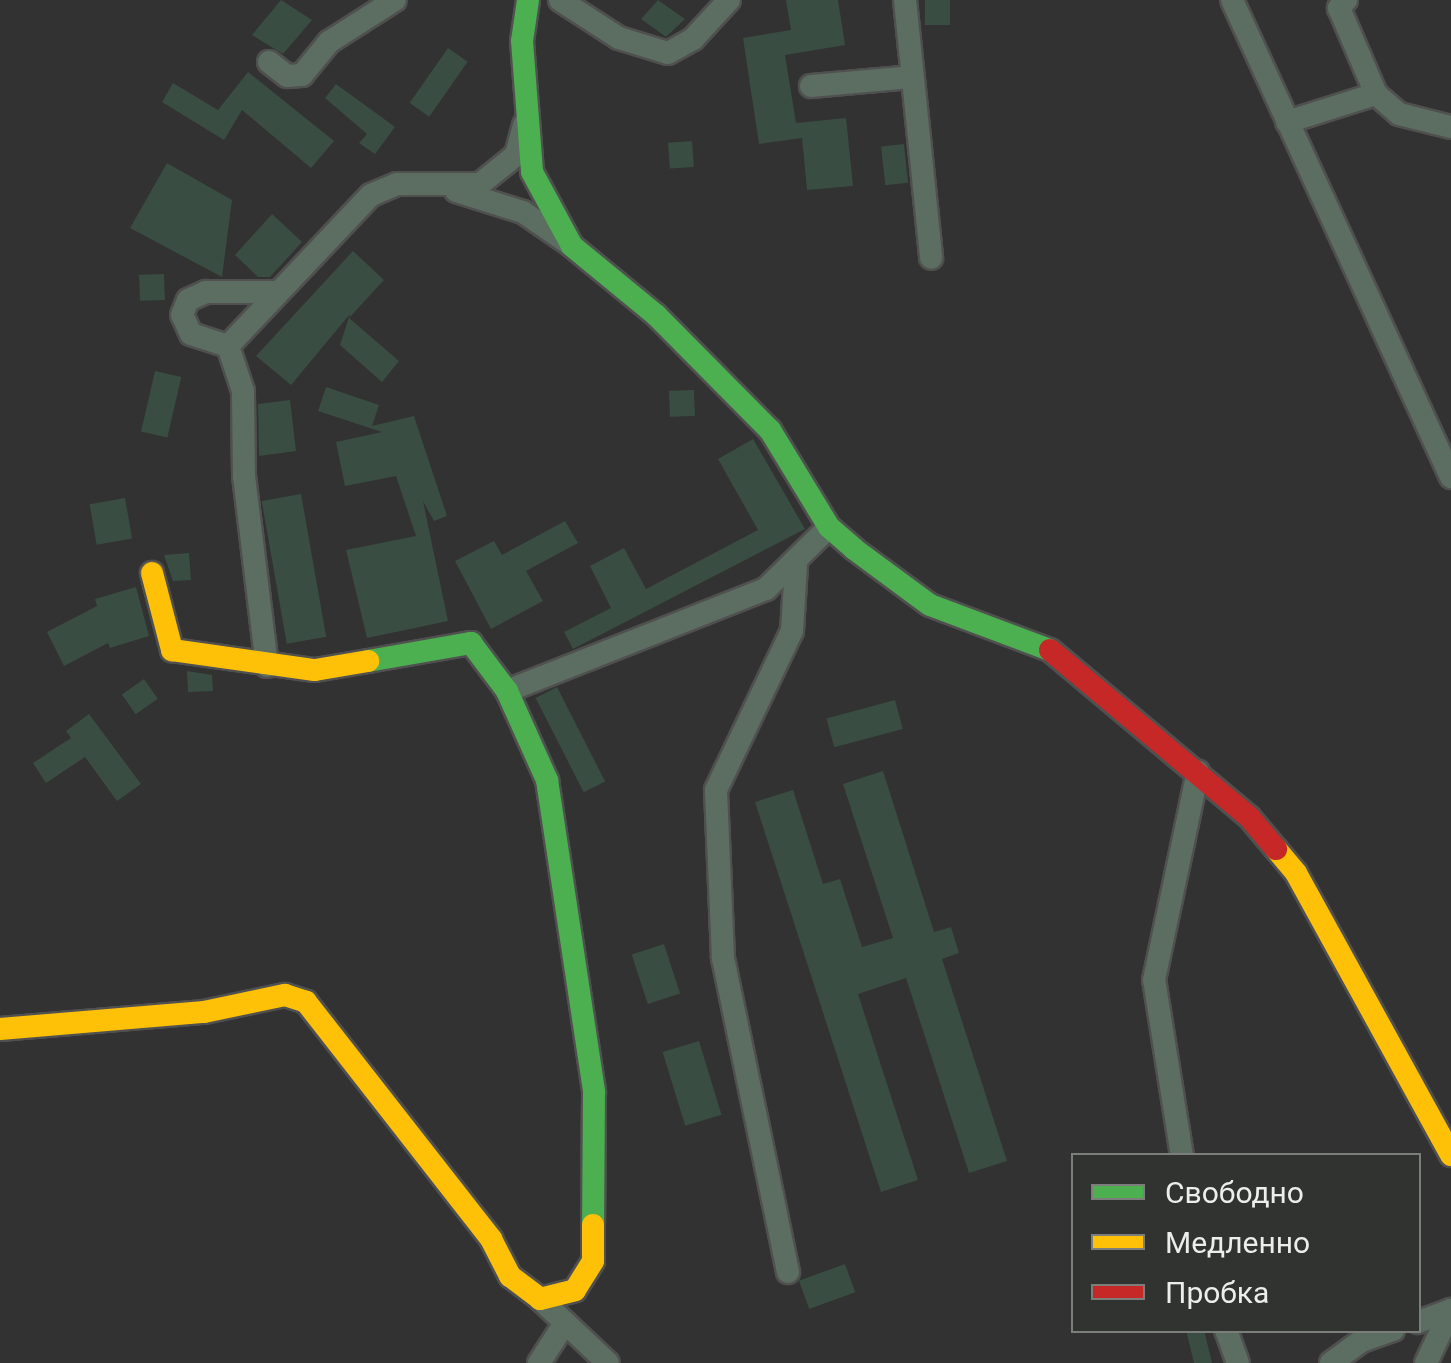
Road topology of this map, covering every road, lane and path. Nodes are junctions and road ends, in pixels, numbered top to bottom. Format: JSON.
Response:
{"nodes":[{"id":1,"x":395,"y":0,"type":"edge"},
{"id":2,"x":528,"y":0,"type":"edge"},
{"id":3,"x":560,"y":0,"type":"edge"},
{"id":4,"x":729,"y":0,"type":"edge"},
{"id":5,"x":905,"y":0,"type":"edge"},
{"id":6,"x":1232,"y":0,"type":"edge"},
{"id":7,"x":1346,"y":0,"type":"edge"},
{"id":8,"x":268,"y":62,"type":"dead end"},
{"id":9,"x":910,"y":77,"type":"junction"},
{"id":10,"x":811,"y":86,"type":"dead end"},
{"id":11,"x":1376,"y":94,"type":"junction"},
{"id":12,"x":526,"y":117,"type":"junction"},
{"id":13,"x":1287,"y":122,"type":"junction"},
{"id":14,"x":1451,"y":128,"type":"edge"},
{"id":15,"x":448,"y":188,"type":"junction"},
{"id":16,"x":572,"y":246,"type":"junction"},
{"id":17,"x":931,"y":258,"type":"dead end"},
{"id":18,"x":276,"y":292,"type":"junction"},
{"id":19,"x":228,"y":346,"type":"junction"},
{"id":20,"x":1451,"y":477,"type":"edge"},
{"id":21,"x":829,"y":526,"type":"junction"},
{"id":22,"x":796,"y":566,"type":"junction"},
{"id":23,"x":152,"y":572,"type":"dead end"},
{"id":24,"x":266,"y":666,"type":"junction"},
{"id":25,"x":507,"y":690,"type":"junction"},
{"id":26,"x":1198,"y":772,"type":"junction"},
{"id":27,"x":0,"y":1029,"type":"edge"},
{"id":28,"x":1182,"y":1153,"type":"edge"},
{"id":29,"x":1451,"y":1155,"type":"edge"},
{"id":30,"x":788,"y":1272,"type":"dead end"},
{"id":31,"x":540,"y":1299,"type":"junction"},
{"id":32,"x":1421,"y":1321,"type":"edge"},
{"id":33,"x":565,"y":1323,"type":"junction"},
{"id":34,"x":1227,"y":1333,"type":"edge"},
{"id":35,"x":1384,"y":1333,"type":"edge"},
{"id":36,"x":539,"y":1363,"type":"edge"},
{"id":37,"x":608,"y":1363,"type":"edge"},
{"id":38,"x":1238,"y":1363,"type":"edge"},
{"id":39,"x":1331,"y":1363,"type":"edge"},
{"id":40,"x":1426,"y":1363,"type":"edge"}],
"edges":[{"from":1,"to":8,"type":"street"},
{"from":2,"to":12,"type":"street"},
{"from":3,"to":4,"type":"street"},
{"from":5,"to":9,"type":"street"},
{"from":6,"to":13,"type":"street"},
{"from":7,"to":11,"type":"street"},
{"from":9,"to":10,"type":"street"},
{"from":9,"to":17,"type":"street"},
{"from":11,"to":13,"type":"street"},
{"from":11,"to":14,"type":"street"},
{"from":12,"to":15,"type":"street"},
{"from":12,"to":16,"type":"street"},
{"from":13,"to":20,"type":"street"},
{"from":15,"to":16,"type":"street"},
{"from":15,"to":18,"type":"street"},
{"from":16,"to":21,"type":"street"},
{"from":18,"to":19,"type":"street"},
{"from":18,"to":19,"type":"street"},
{"from":19,"to":24,"type":"street"},
{"from":21,"to":22,"type":"street"},
{"from":21,"to":26,"type":"street"},
{"from":22,"to":25,"type":"street"},
{"from":22,"to":30,"type":"street"},
{"from":23,"to":24,"type":"street"},
{"from":24,"to":25,"type":"street"},
{"from":25,"to":31,"type":"street"},
{"from":26,"to":28,"type":"street"},
{"from":26,"to":29,"type":"street"},
{"from":27,"to":31,"type":"street"},
{"from":31,"to":33,"type":"street"},
{"from":32,"to":40,"type":"street"},
{"from":33,"to":36,"type":"street"},
{"from":33,"to":37,"type":"street"},
{"from":34,"to":38,"type":"street"},
{"from":35,"to":39,"type":"street"}]}
